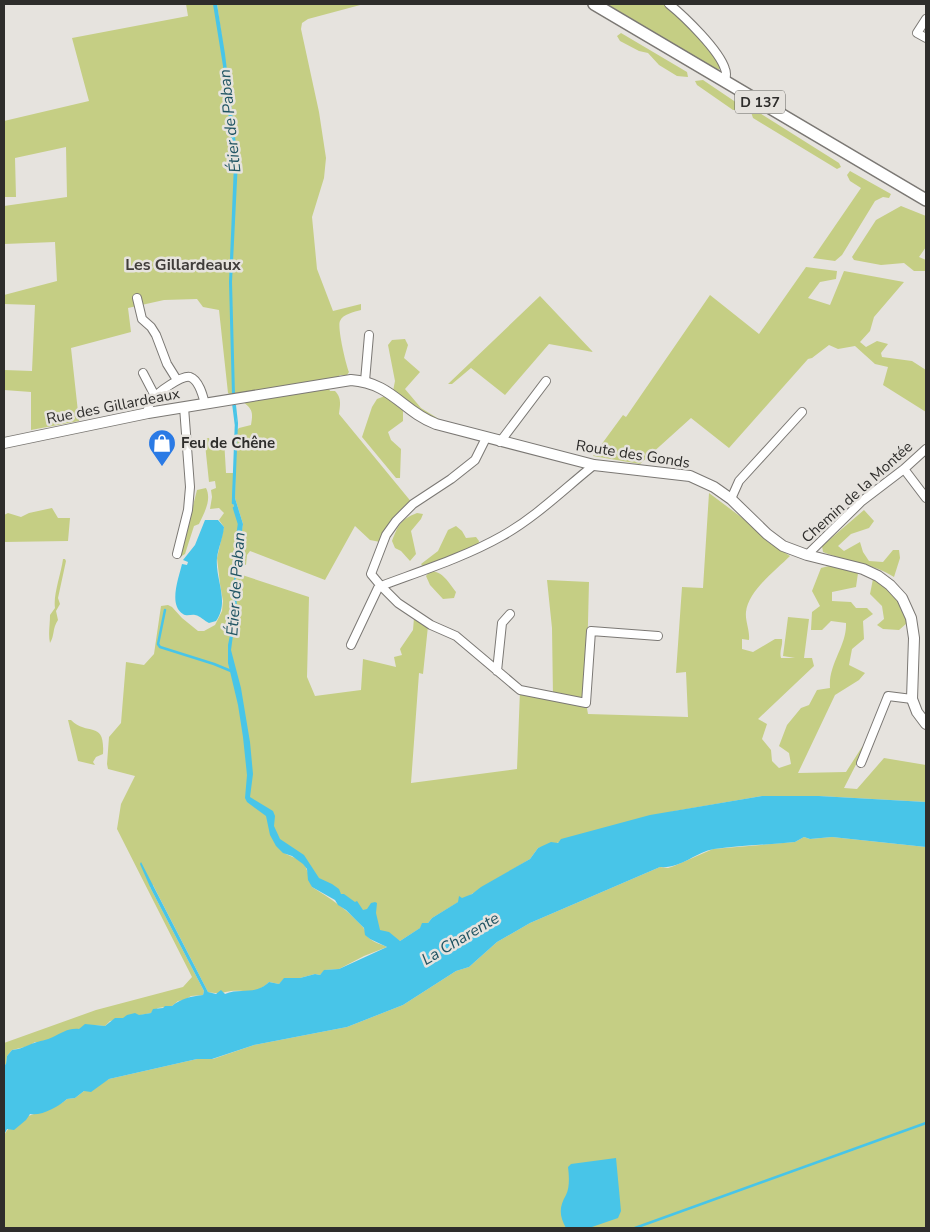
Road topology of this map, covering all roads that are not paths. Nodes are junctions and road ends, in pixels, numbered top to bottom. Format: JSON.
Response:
{"nodes":[{"id":1,"x":594,"y":4,"type":"edge"},
{"id":2,"x":669,"y":4,"type":"edge"},
{"id":3,"x":926,"y":19,"type":"edge"},
{"id":4,"x":926,"y":38,"type":"edge"},
{"id":5,"x":725,"y":81,"type":"junction"},
{"id":6,"x":926,"y":200,"type":"edge"},
{"id":7,"x":137,"y":298,"type":"dead end"},
{"id":8,"x":369,"y":335,"type":"dead end"},
{"id":9,"x":143,"y":373,"type":"dead end"},
{"id":10,"x":178,"y":380,"type":"junction"},
{"id":11,"x":366,"y":381,"type":"junction"},
{"id":12,"x":546,"y":381,"type":"dead end"},
{"id":13,"x":155,"y":396,"type":"junction"},
{"id":14,"x":233,"y":400,"type":"joint"},
{"id":15,"x":205,"y":404,"type":"junction"},
{"id":16,"x":184,"y":407,"type":"junction"},
{"id":17,"x":802,"y":412,"type":"dead end"},
{"id":18,"x":148,"y":413,"type":"junction"},
{"id":19,"x":486,"y":438,"type":"junction"},
{"id":20,"x":500,"y":442,"type":"junction"},
{"id":21,"x":4,"y":443,"type":"edge"},
{"id":22,"x":926,"y":449,"type":"edge"},
{"id":23,"x":594,"y":465,"type":"junction"},
{"id":24,"x":904,"y":468,"type":"junction"},
{"id":25,"x":926,"y":498,"type":"edge"},
{"id":26,"x":731,"y":499,"type":"junction"},
{"id":27,"x":177,"y":554,"type":"dead end"},
{"id":28,"x":807,"y":555,"type":"junction"},
{"id":29,"x":381,"y":586,"type":"junction"},
{"id":30,"x":510,"y":614,"type":"dead end"},
{"id":31,"x":658,"y":636,"type":"dead end"},
{"id":32,"x":351,"y":645,"type":"dead end"},
{"id":33,"x":497,"y":671,"type":"junction"},
{"id":34,"x":912,"y":699,"type":"junction"},
{"id":35,"x":926,"y":724,"type":"edge"},
{"id":36,"x":861,"y":762,"type":"dead end"}],
"edges":[{"from":1,"to":5,"type":"main road","number":"D 137"},
{"from":2,"to":5,"type":"street"},
{"from":3,"to":4,"type":"street"},
{"from":5,"to":6,"type":"main road","number":"D 137"},
{"from":7,"to":10,"type":"street"},
{"from":8,"to":11,"type":"street"},
{"from":9,"to":13,"type":"street"},
{"from":10,"to":13,"type":"street"},
{"from":10,"to":15,"type":"street"},
{"from":11,"to":14,"type":"street","name":"Route des Gonds"},
{"from":11,"to":19,"type":"street","name":"Route des Gonds"},
{"from":12,"to":20,"type":"street"},
{"from":13,"to":18,"type":"street"},
{"from":14,"to":15,"type":"street","name":"Rue des Gillardeaux"},
{"from":15,"to":16,"type":"street","name":"Rue des Gillardeaux"},
{"from":16,"to":18,"type":"street","name":"Rue des Gillardeaux"},
{"from":16,"to":27,"type":"street"},
{"from":17,"to":26,"type":"street"},
{"from":18,"to":21,"type":"street","name":"Rue des Gillardeaux"},
{"from":19,"to":20,"type":"street","name":"Route des Gonds"},
{"from":19,"to":29,"type":"street"},
{"from":20,"to":23,"type":"street","name":"Route des Gonds"},
{"from":22,"to":24,"type":"street","name":"Chemin de la Montée"},
{"from":23,"to":26,"type":"street","name":"Route des Gonds"},
{"from":23,"to":29,"type":"street"},
{"from":24,"to":25,"type":"street"},
{"from":24,"to":28,"type":"street","name":"Chemin de la Montée"},
{"from":26,"to":28,"type":"street","name":"Route des Gonds"},
{"from":28,"to":34,"type":"street","name":"Route des Gonds"},
{"from":29,"to":32,"type":"street"},
{"from":29,"to":33,"type":"street"},
{"from":30,"to":33,"type":"street"},
{"from":31,"to":33,"type":"street"},
{"from":34,"to":35,"type":"street","name":"Route des Gonds"},
{"from":34,"to":36,"type":"street"}]}
